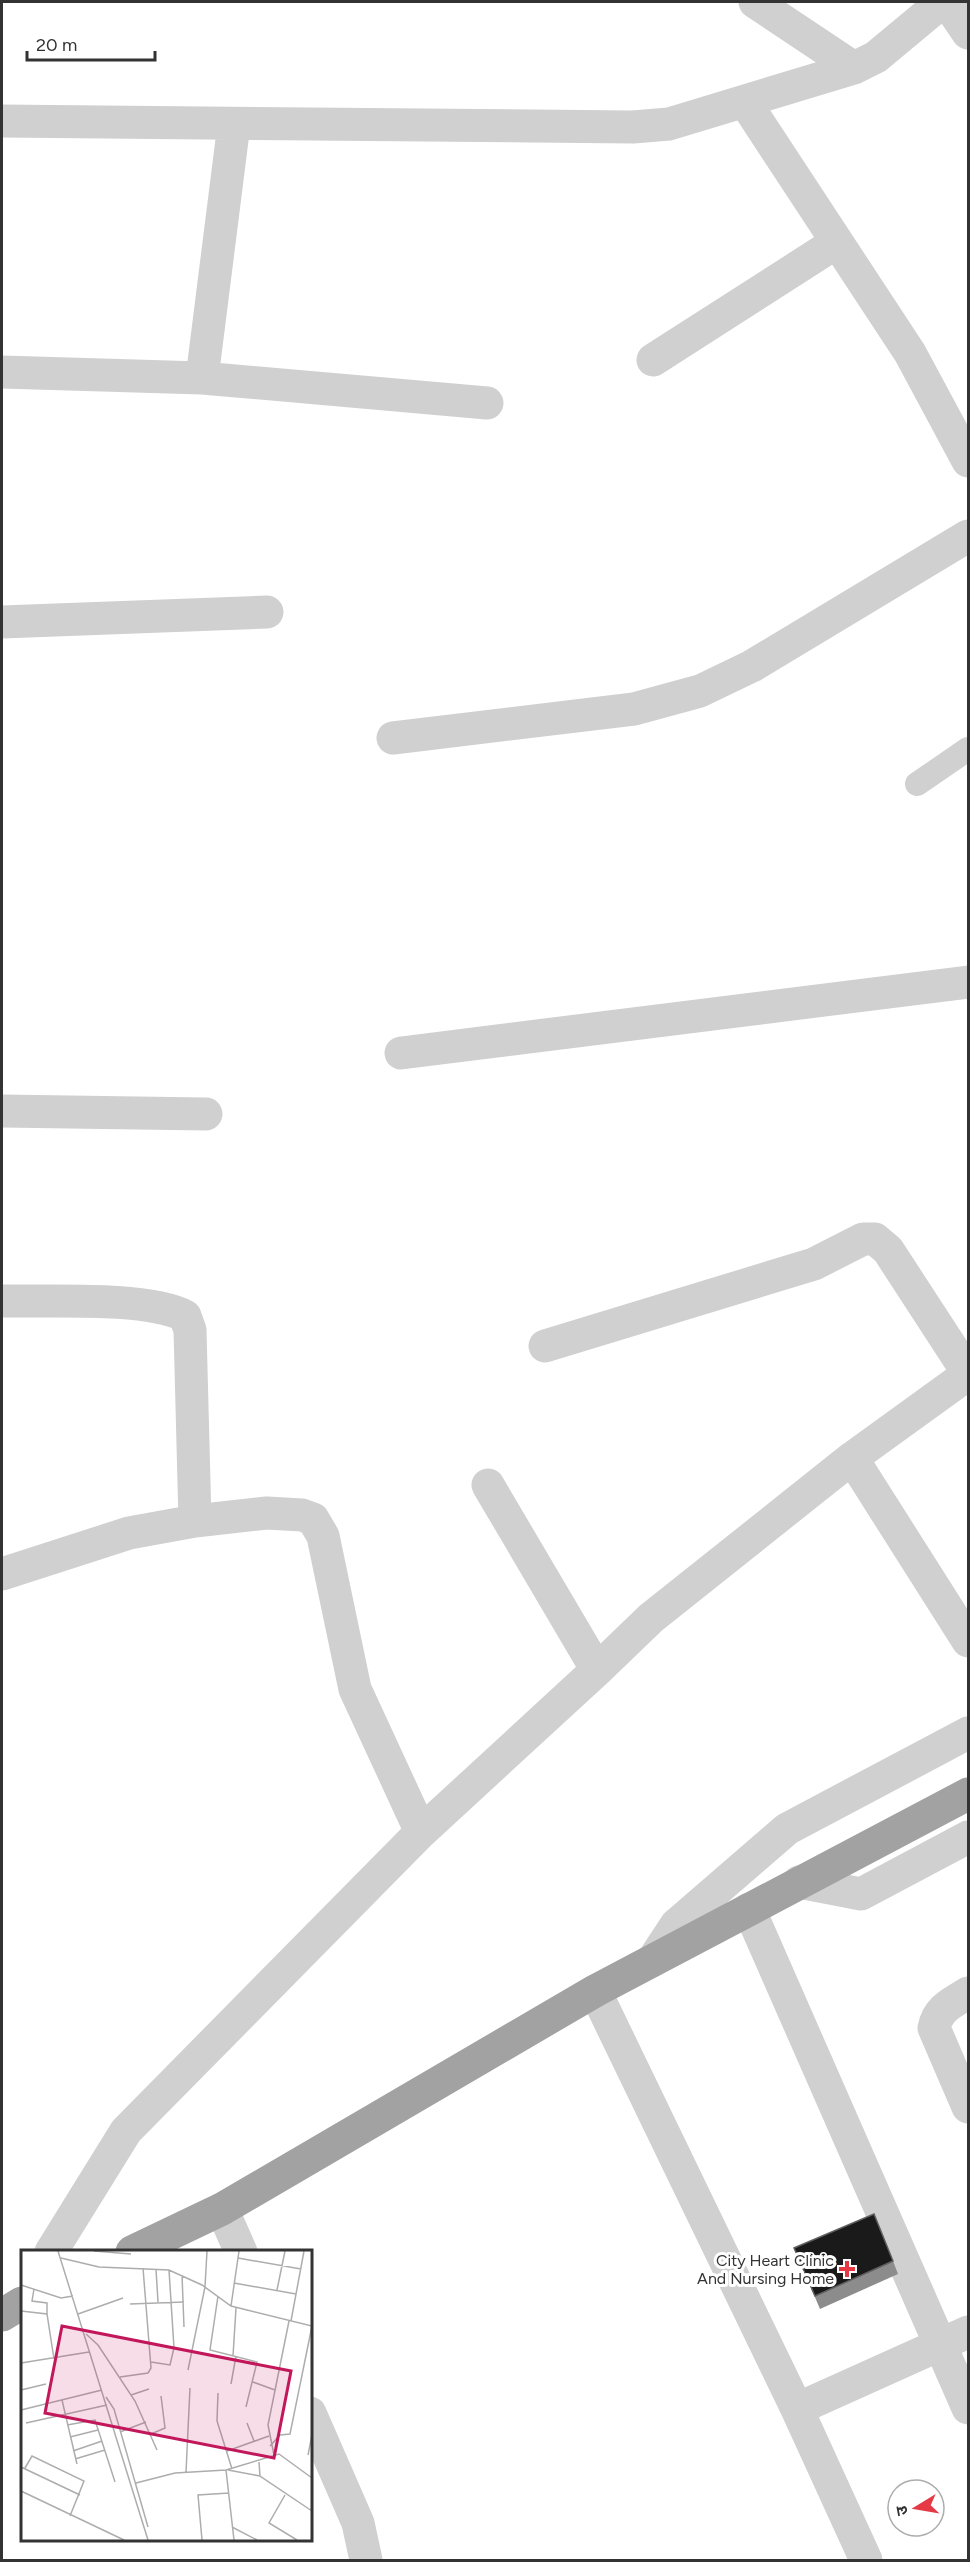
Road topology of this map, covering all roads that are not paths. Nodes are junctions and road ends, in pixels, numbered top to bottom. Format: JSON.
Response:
{"nodes":[{"id":1,"x":755,"y":2,"type":"edge"},
{"id":2,"x":942,"y":2,"type":"edge"},
{"id":3,"x":947,"y":2,"type":"edge"},
{"id":4,"x":969,"y":33,"type":"edge"},
{"id":5,"x":854,"y":68,"type":"junction"},
{"id":6,"x":745,"y":102,"type":"junction"},
{"id":7,"x":2,"y":121,"type":"edge"},
{"id":8,"x":234,"y":124,"type":"junction"},
{"id":9,"x":837,"y":242,"type":"junction"},
{"id":10,"x":652,"y":360,"type":"dead end"},
{"id":11,"x":2,"y":372,"type":"edge"},
{"id":12,"x":202,"y":378,"type":"junction"},
{"id":13,"x":487,"y":403,"type":"dead end"},
{"id":14,"x":969,"y":461,"type":"edge"},
{"id":15,"x":969,"y":536,"type":"edge"},
{"id":16,"x":267,"y":612,"type":"dead end"},
{"id":17,"x":2,"y":622,"type":"edge"},
{"id":18,"x":393,"y":738,"type":"dead end"},
{"id":19,"x":969,"y":749,"type":"edge"},
{"id":20,"x":917,"y":784,"type":"dead end"},
{"id":21,"x":969,"y":982,"type":"edge"},
{"id":22,"x":401,"y":1053,"type":"dead end"},
{"id":23,"x":2,"y":1111,"type":"edge"},
{"id":24,"x":206,"y":1114,"type":"dead end"},
{"id":25,"x":2,"y":1301,"type":"edge"},
{"id":26,"x":545,"y":1346,"type":"dead end"},
{"id":27,"x":969,"y":1374,"type":"edge"},
{"id":28,"x":852,"y":1458,"type":"junction"},
{"id":29,"x":488,"y":1485,"type":"dead end"},
{"id":30,"x":195,"y":1521,"type":"junction"},
{"id":31,"x":2,"y":1574,"type":"edge"},
{"id":32,"x":969,"y":1641,"type":"edge"},
{"id":33,"x":597,"y":1670,"type":"junction"},
{"id":34,"x":969,"y":1732,"type":"edge"},
{"id":35,"x":969,"y":1794,"type":"edge"},
{"id":36,"x":422,"y":1832,"type":"junction"},
{"id":37,"x":969,"y":1837,"type":"edge"},
{"id":38,"x":799,"y":1882,"type":"junction"},
{"id":39,"x":749,"y":1909,"type":"junction"},
{"id":40,"x":653,"y":1960,"type":"junction"},
{"id":41,"x":596,"y":1991,"type":"junction"},
{"id":42,"x":969,"y":1994,"type":"edge"},
{"id":43,"x":969,"y":2107,"type":"edge"},
{"id":44,"x":222,"y":2209,"type":"junction"},
{"id":45,"x":52,"y":2250,"type":"edge"},
{"id":46,"x":136,"y":2250,"type":"edge"},
{"id":47,"x":240,"y":2250,"type":"edge"},
{"id":48,"x":954,"y":2339,"type":"edge"},
{"id":49,"x":969,"y":2408,"type":"edge"},
{"id":50,"x":797,"y":2409,"type":"junction"},
{"id":51,"x":312,"y":2418,"type":"edge"},
{"id":52,"x":366,"y":2560,"type":"edge"},
{"id":53,"x":866,"y":2560,"type":"edge"}],
"edges":[{"from":1,"to":5,"type":"street"},
{"from":2,"to":5,"type":"street"},
{"from":3,"to":4,"type":"street"},
{"from":5,"to":6,"type":"street"},
{"from":6,"to":8,"type":"street"},
{"from":6,"to":9,"type":"street"},
{"from":7,"to":8,"type":"street"},
{"from":8,"to":12,"type":"street"},
{"from":9,"to":10,"type":"street"},
{"from":9,"to":14,"type":"street"},
{"from":11,"to":12,"type":"street"},
{"from":12,"to":13,"type":"street"},
{"from":15,"to":18,"type":"street"},
{"from":16,"to":17,"type":"street"},
{"from":19,"to":20,"type":"lane"},
{"from":21,"to":22,"type":"street"},
{"from":23,"to":24,"type":"street"},
{"from":25,"to":30,"type":"street"},
{"from":26,"to":27,"type":"street"},
{"from":27,"to":28,"type":"street"},
{"from":28,"to":32,"type":"street"},
{"from":28,"to":33,"type":"street"},
{"from":29,"to":33,"type":"street"},
{"from":30,"to":31,"type":"street"},
{"from":30,"to":36,"type":"street"},
{"from":33,"to":36,"type":"street"},
{"from":34,"to":40,"type":"street"},
{"from":35,"to":38,"type":"highway"},
{"from":36,"to":45,"type":"street"},
{"from":37,"to":38,"type":"street"},
{"from":38,"to":39,"type":"highway"},
{"from":39,"to":40,"type":"highway"},
{"from":39,"to":48,"type":"street"},
{"from":40,"to":41,"type":"highway"},
{"from":41,"to":44,"type":"highway"},
{"from":41,"to":50,"type":"street"},
{"from":42,"to":43,"type":"street"},
{"from":44,"to":46,"type":"highway"},
{"from":44,"to":47,"type":"street"},
{"from":48,"to":49,"type":"street"},
{"from":48,"to":50,"type":"street"},
{"from":50,"to":53,"type":"street"},
{"from":51,"to":52,"type":"street"}]}
